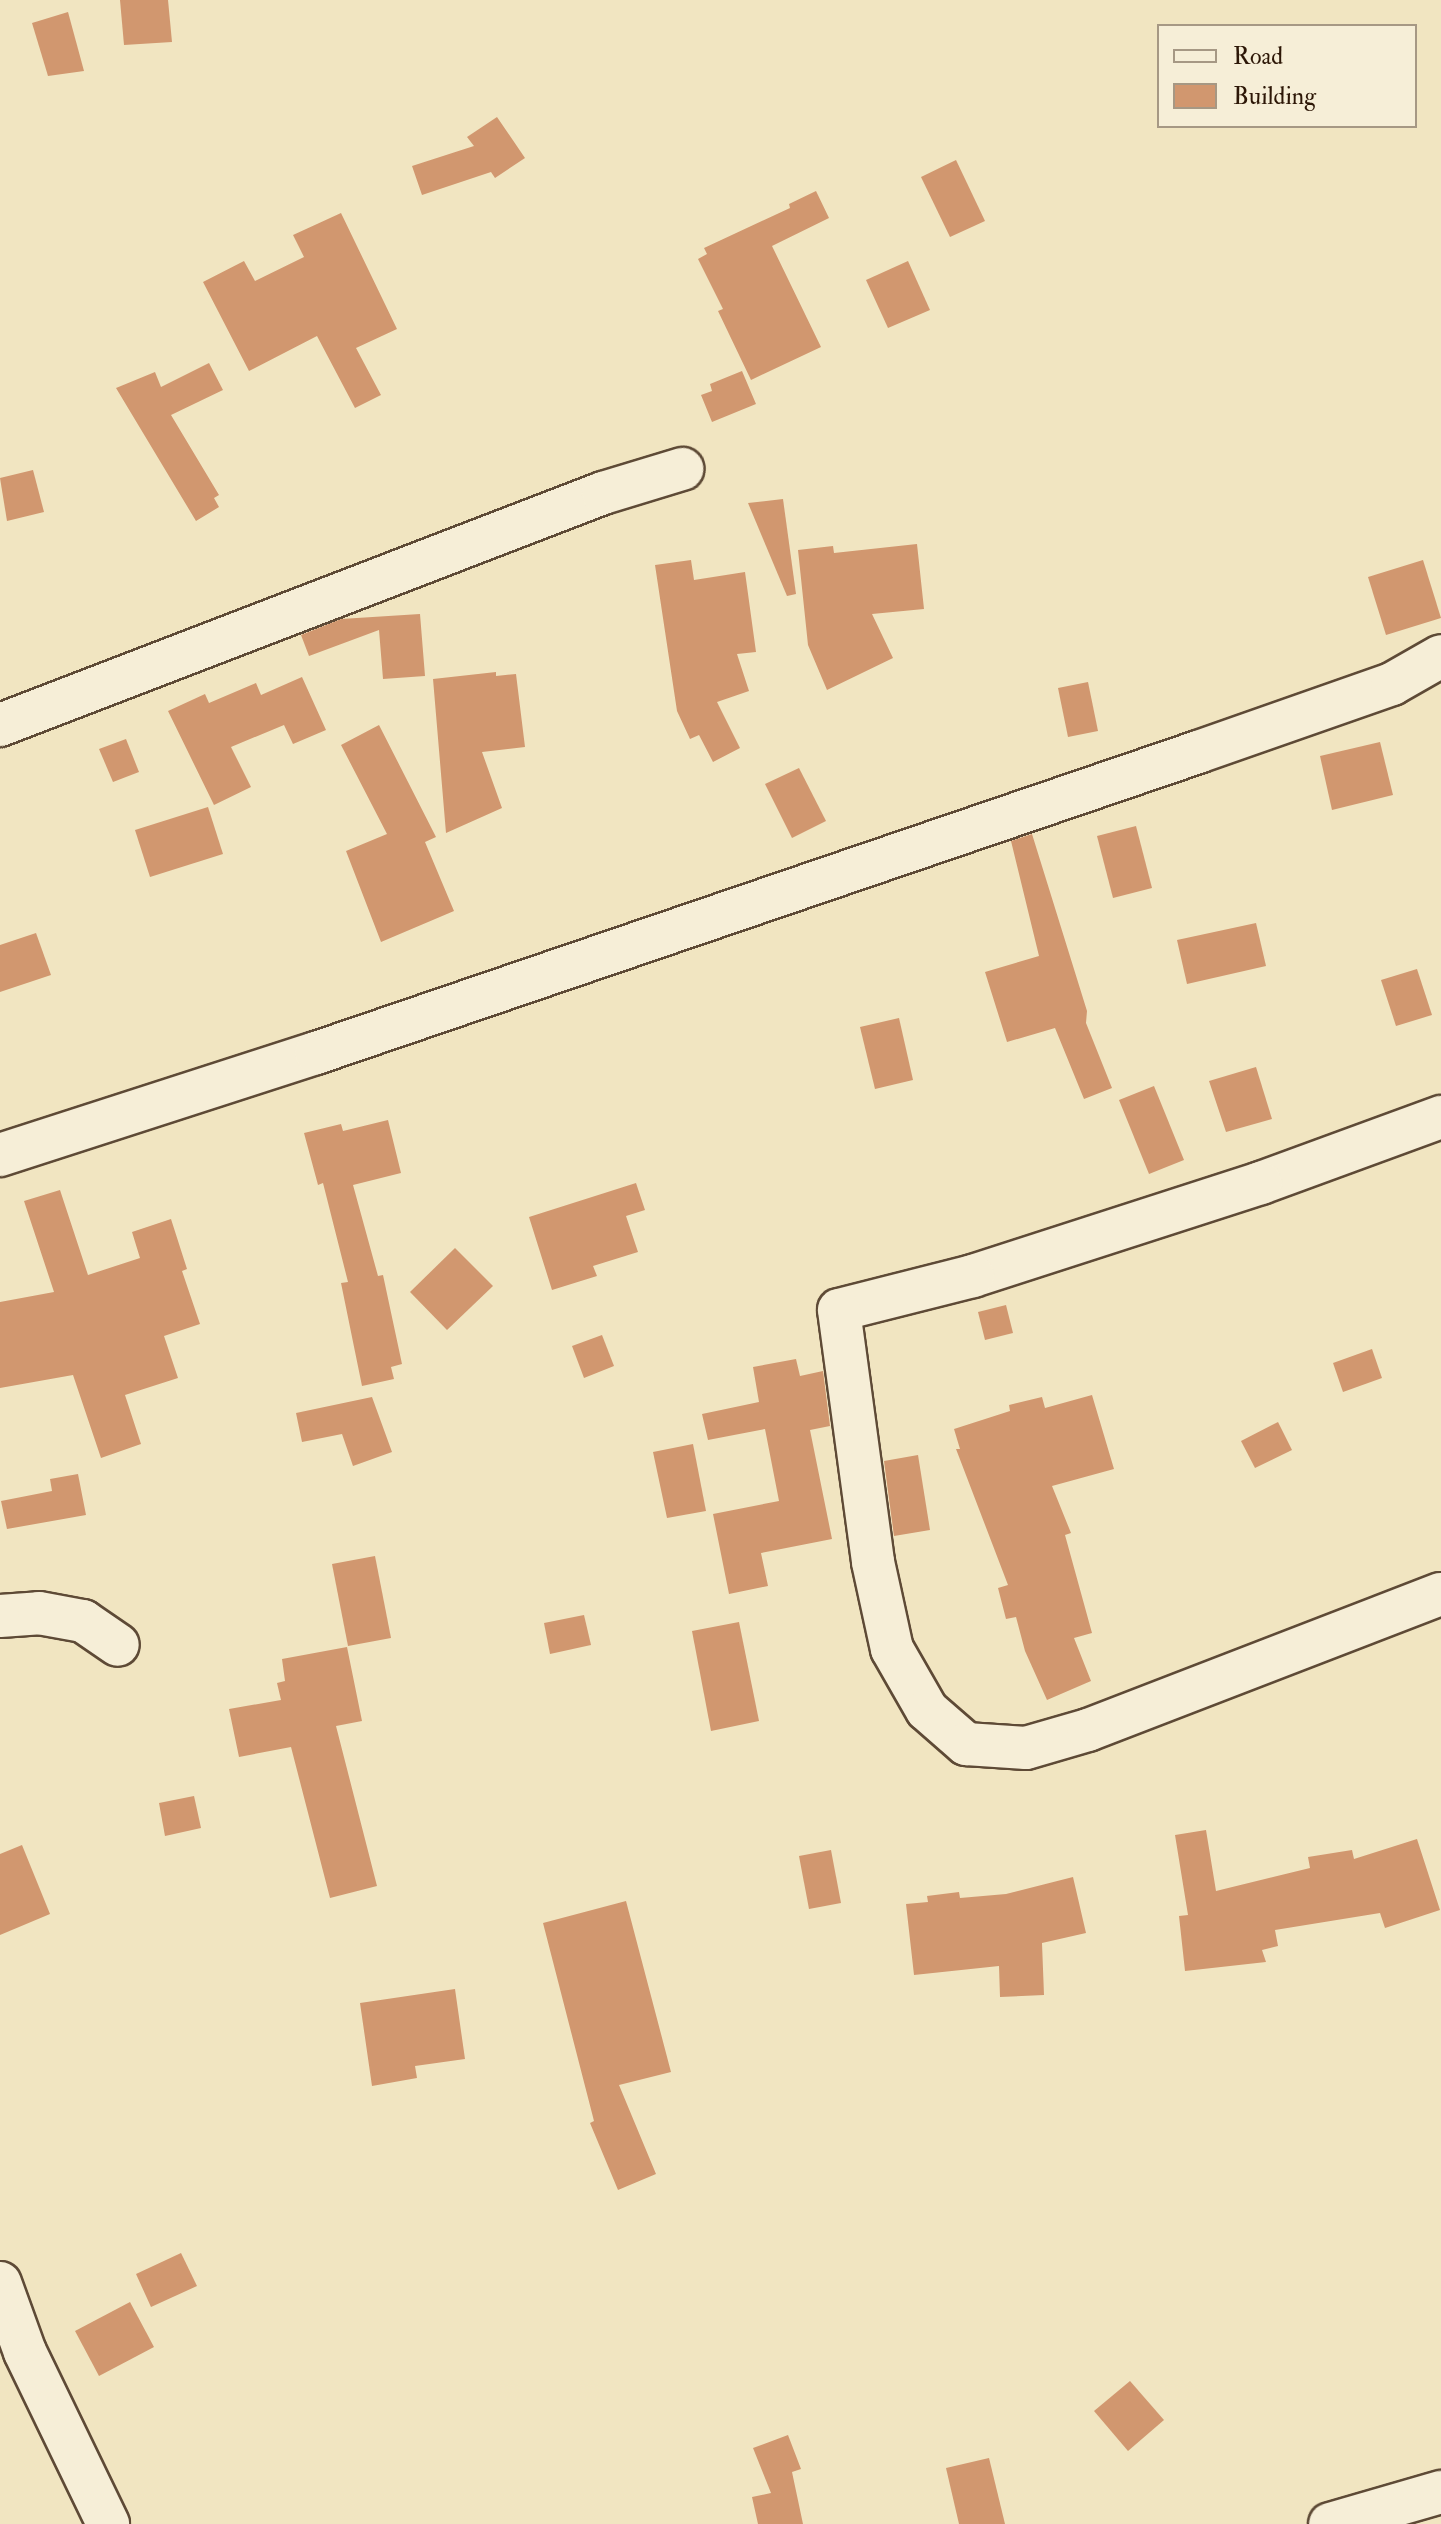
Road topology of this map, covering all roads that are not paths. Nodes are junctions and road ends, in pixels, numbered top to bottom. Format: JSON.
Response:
{"nodes":[{"id":1,"x":682,"y":469,"type":"dead end"},
{"id":2,"x":1441,"y":656,"type":"edge"},
{"id":3,"x":0,"y":725,"type":"edge"},
{"id":4,"x":1441,"y":1117,"type":"edge"},
{"id":5,"x":0,"y":1155,"type":"edge"},
{"id":6,"x":1441,"y":1594,"type":"edge"},
{"id":7,"x":0,"y":1616,"type":"edge"},
{"id":8,"x":118,"y":1645,"type":"dead end"},
{"id":9,"x":0,"y":2283,"type":"edge"},
{"id":10,"x":1441,"y":2492,"type":"edge"},
{"id":11,"x":108,"y":2524,"type":"edge"},
{"id":12,"x":1330,"y":2524,"type":"edge"}],
"edges":[{"from":1,"to":3,"type":"street"},
{"from":2,"to":5,"type":"street"},
{"from":4,"to":6,"type":"street"},
{"from":7,"to":8,"type":"street"},
{"from":9,"to":11,"type":"street"},
{"from":10,"to":12,"type":"street"}]}
